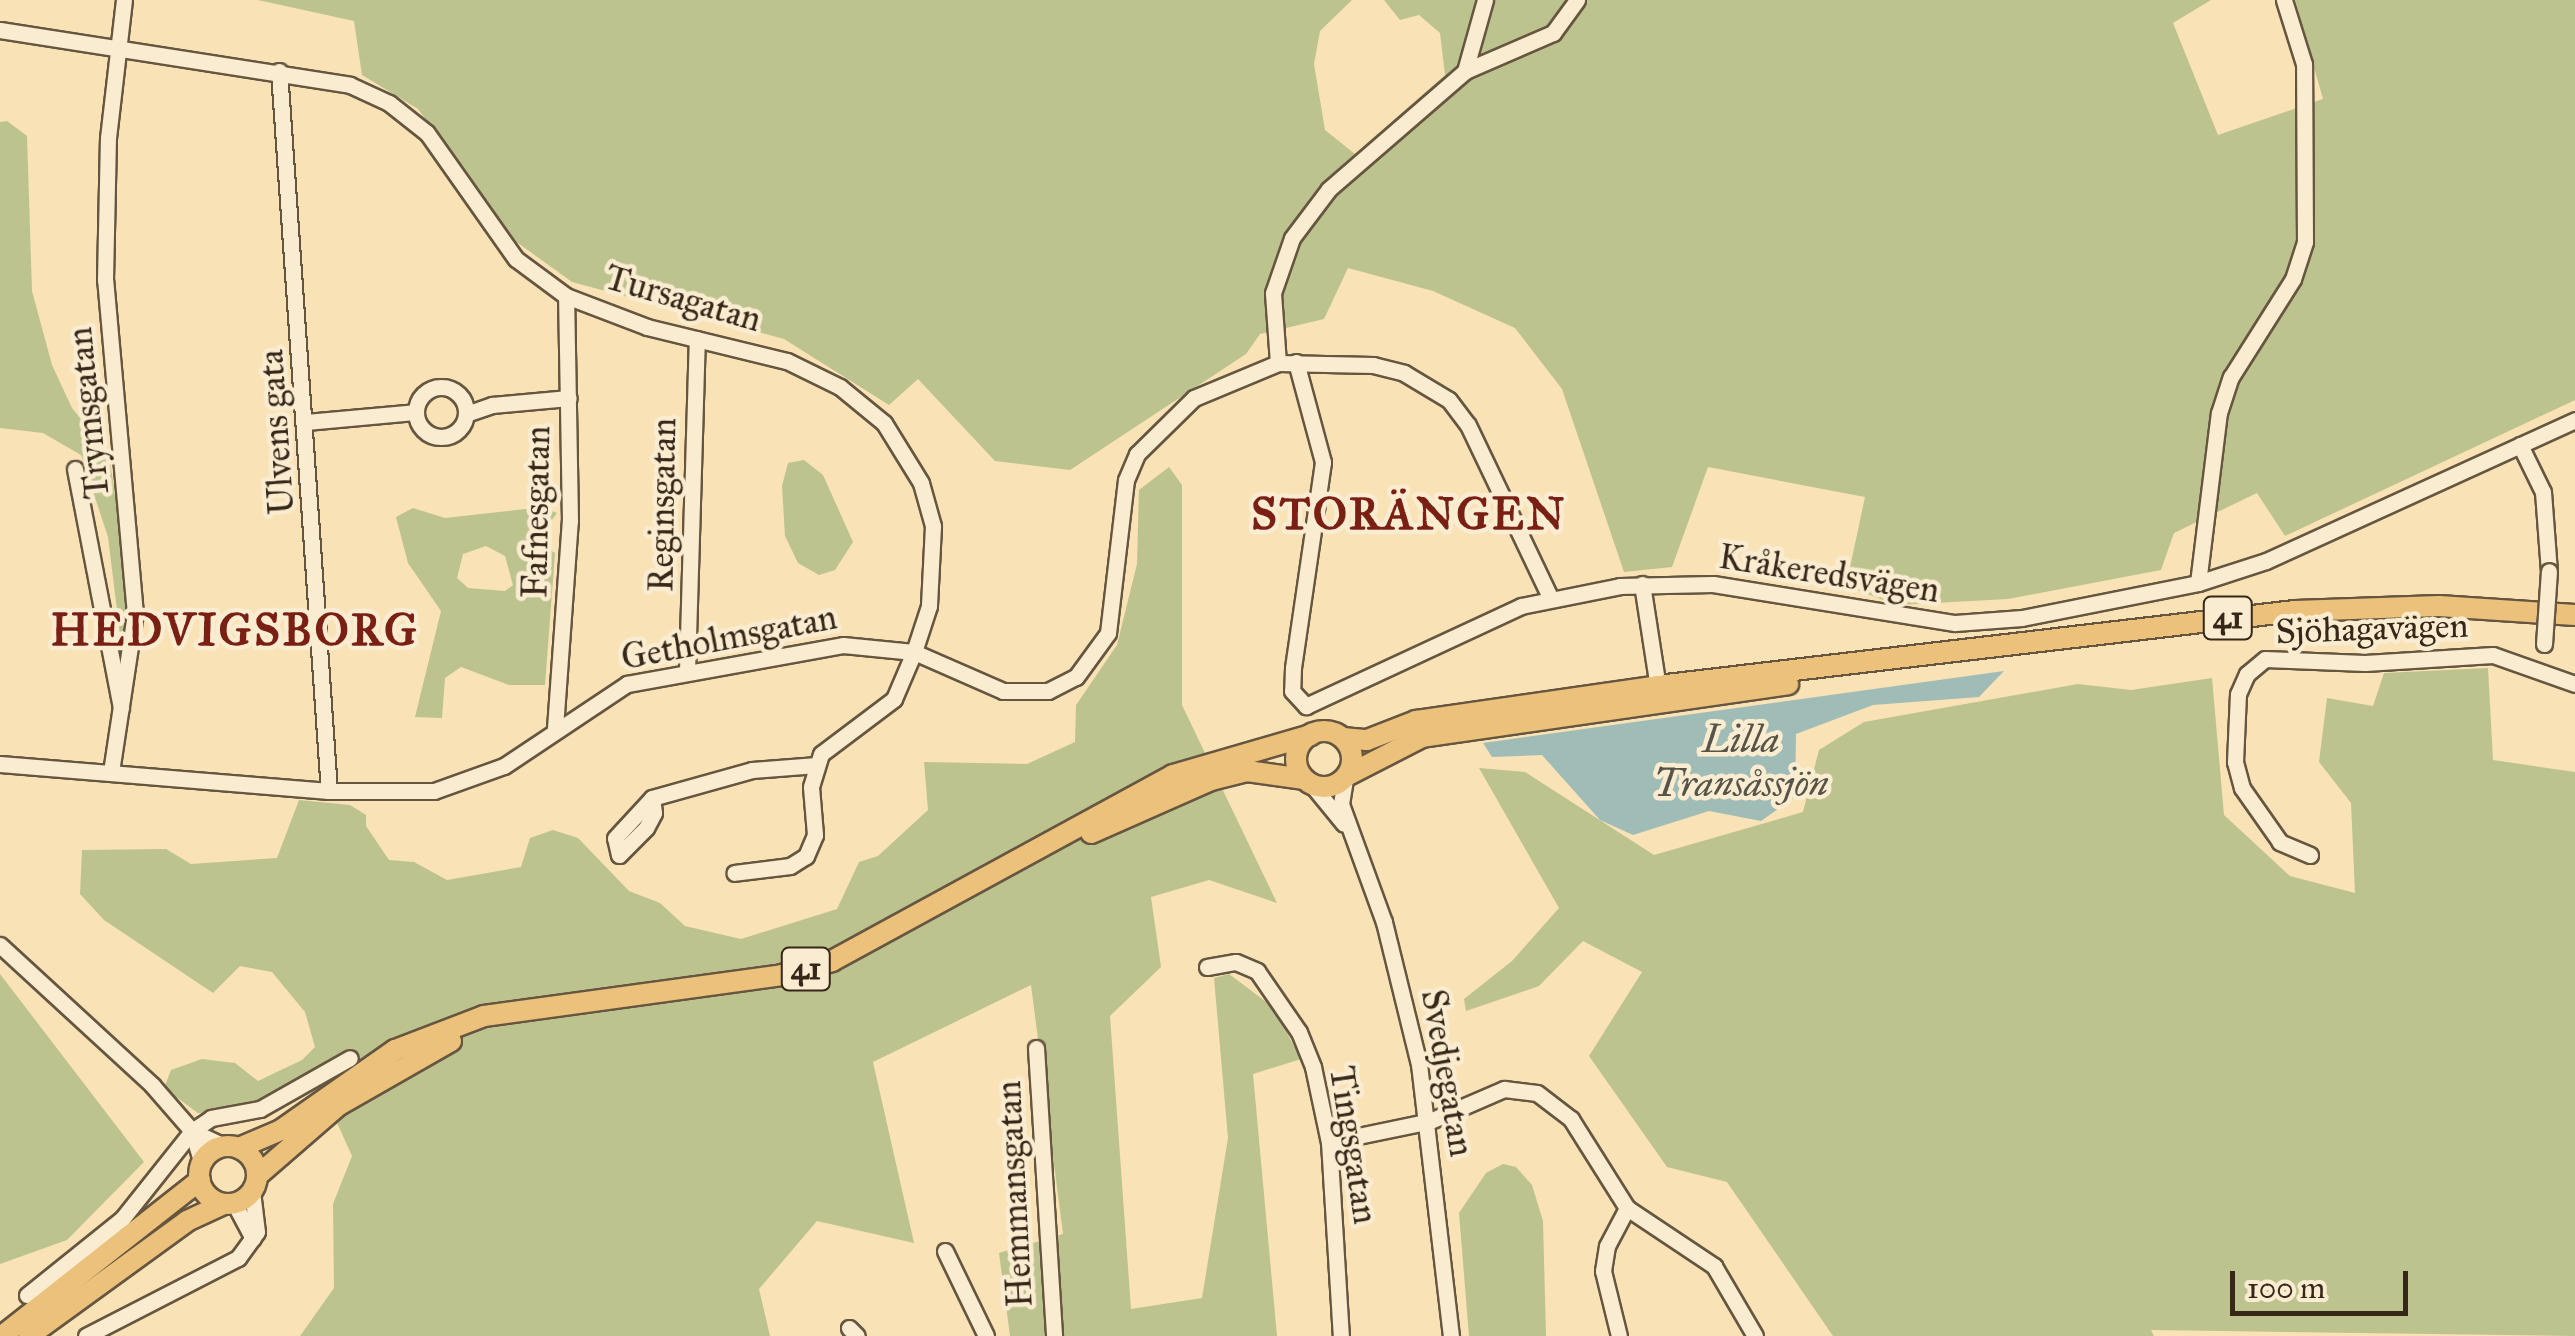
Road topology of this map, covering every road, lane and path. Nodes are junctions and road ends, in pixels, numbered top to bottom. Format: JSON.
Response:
{"nodes":[{"id":1,"x":124,"y":0,"type":"edge"},
{"id":2,"x":1485,"y":0,"type":"edge"},
{"id":3,"x":1577,"y":0,"type":"edge"},
{"id":4,"x":2284,"y":0,"type":"edge"},
{"id":5,"x":0,"y":30,"type":"edge"},
{"id":6,"x":116,"y":45,"type":"junction"},
{"id":7,"x":279,"y":70,"type":"junction"},
{"id":8,"x":1465,"y":71,"type":"junction"},
{"id":9,"x":566,"y":296,"type":"junction"},
{"id":10,"x":697,"y":340,"type":"junction"},
{"id":11,"x":1296,"y":362,"type":"junction"},
{"id":12,"x":1278,"y":363,"type":"junction"},
{"id":13,"x":568,"y":398,"type":"junction"},
{"id":14,"x":415,"y":412,"type":"junction"},
{"id":15,"x":466,"y":414,"type":"junction"},
{"id":16,"x":2575,"y":420,"type":"edge"},
{"id":17,"x":306,"y":422,"type":"junction"},
{"id":18,"x":2520,"y":445,"type":"junction"},
{"id":19,"x":76,"y":469,"type":"dead end"},
{"id":20,"x":2198,"y":583,"type":"junction"},
{"id":21,"x":1642,"y":584,"type":"junction"},
{"id":22,"x":1550,"y":596,"type":"junction"},
{"id":23,"x":2575,"y":614,"type":"edge"},
{"id":24,"x":914,"y":652,"type":"junction"},
{"id":25,"x":2538,"y":666,"type":"junction"},
{"id":26,"x":687,"y":671,"type":"junction"},
{"id":27,"x":2575,"y":684,"type":"edge"},
{"id":28,"x":1659,"y":695,"type":"junction"},
{"id":29,"x":123,"y":722,"type":"junction"},
{"id":30,"x":555,"y":728,"type":"junction"},
{"id":31,"x":1311,"y":735,"type":"junction"},
{"id":32,"x":1343,"y":738,"type":"junction"},
{"id":33,"x":0,"y":764,"type":"edge"},
{"id":34,"x":816,"y":765,"type":"junction"},
{"id":35,"x":111,"y":772,"type":"junction"},
{"id":36,"x":1346,"y":777,"type":"junction"},
{"id":37,"x":1308,"y":782,"type":"junction"},
{"id":38,"x":329,"y":791,"type":"junction"},
{"id":39,"x":652,"y":798,"type":"dead end"},
{"id":40,"x":1348,"y":828,"type":"junction"},
{"id":41,"x":1074,"y":834,"type":"junction"},
{"id":42,"x":2310,"y":855,"type":"dead end"},
{"id":43,"x":734,"y":874,"type":"dead end"},
{"id":44,"x":0,"y":945,"type":"edge"},
{"id":45,"x":1207,"y":966,"type":"dead end"},
{"id":46,"x":508,"y":1014,"type":"junction"},
{"id":47,"x":1036,"y":1048,"type":"dead end"},
{"id":48,"x":350,"y":1058,"type":"dead end"},
{"id":49,"x":1430,"y":1121,"type":"junction"},
{"id":50,"x":192,"y":1131,"type":"junction"},
{"id":51,"x":1329,"y":1142,"type":"junction"},
{"id":52,"x":232,"y":1147,"type":"junction"},
{"id":53,"x":201,"y":1171,"type":"junction"},
{"id":54,"x":255,"y":1184,"type":"junction"},
{"id":55,"x":229,"y":1204,"type":"junction"},
{"id":56,"x":1627,"y":1208,"type":"junction"},
{"id":57,"x":253,"y":1238,"type":"junction"},
{"id":58,"x":945,"y":1251,"type":"dead end"},
{"id":59,"x":28,"y":1296,"type":"dead end"},
{"id":60,"x":2,"y":1336,"type":"edge"},
{"id":61,"x":29,"y":1336,"type":"edge"},
{"id":62,"x":86,"y":1336,"type":"edge"},
{"id":63,"x":986,"y":1336,"type":"edge"},
{"id":64,"x":1054,"y":1336,"type":"edge"},
{"id":65,"x":1341,"y":1336,"type":"edge"},
{"id":66,"x":1451,"y":1336,"type":"edge"},
{"id":67,"x":1619,"y":1336,"type":"edge"},
{"id":68,"x":1755,"y":1336,"type":"edge"}],
"edges":[{"from":1,"to":6,"type":"street","name":"Trymsgatan"},
{"from":2,"to":8,"type":"street"},
{"from":3,"to":8,"type":"street"},
{"from":4,"to":20,"type":"street"},
{"from":5,"to":6,"type":"street","name":"Tursagatan"},
{"from":6,"to":7,"type":"street","name":"Tursagatan"},
{"from":6,"to":29,"type":"street","name":"Trymsgatan"},
{"from":7,"to":9,"type":"street","name":"Tursagatan"},
{"from":7,"to":17,"type":"street","name":"Ulvens gata"},
{"from":8,"to":12,"type":"street"},
{"from":9,"to":10,"type":"street","name":"Tursagatan"},
{"from":9,"to":13,"type":"street","name":"Fafnesgatan"},
{"from":10,"to":24,"type":"street","name":"Tursagatan"},
{"from":10,"to":26,"type":"street","name":"Reginsgatan"},
{"from":11,"to":12,"type":"street","name":"Getholmsgatan"},
{"from":11,"to":22,"type":"street","name":"Getholmsgatan"},
{"from":11,"to":22,"type":"street","name":"Kråkeredsvägen"},
{"from":12,"to":24,"type":"street","name":"Getholmsgatan"},
{"from":13,"to":15,"type":"street"},
{"from":13,"to":30,"type":"street","name":"Fafnesgatan"},
{"from":14,"to":15,"type":"street"},
{"from":14,"to":15,"type":"street"},
{"from":14,"to":17,"type":"street"},
{"from":16,"to":18,"type":"street","name":"Kråkeredsvägen"},
{"from":17,"to":38,"type":"street","name":"Ulvens gata"},
{"from":18,"to":20,"type":"street","name":"Kråkeredsvägen"},
{"from":18,"to":25,"type":"street","bridge":true},
{"from":19,"to":29,"type":"street"},
{"from":20,"to":21,"type":"street","name":"Kråkeredsvägen"},
{"from":21,"to":22,"type":"street","name":"Kråkeredsvägen"},
{"from":21,"to":28,"type":"street"},
{"from":23,"to":28,"type":"main road","number":"41"},
{"from":24,"to":26,"type":"street","name":"Getholmsgatan"},
{"from":24,"to":34,"type":"street","name":"Tursagatan"},
{"from":25,"to":27,"type":"street","name":"Sjöhagavägen"},
{"from":25,"to":42,"type":"street","name":"Sjöhagavägen"},
{"from":26,"to":30,"type":"street","name":"Getholmsgatan"},
{"from":28,"to":32,"type":"main road","number":"41"},
{"from":28,"to":36,"type":"main road","number":"41"},
{"from":29,"to":35,"type":"street","name":"Trymsgatan"},
{"from":30,"to":38,"type":"street","name":"Getholmsgatan"},
{"from":31,"to":32,"type":"main road","number":"41"},
{"from":31,"to":37,"type":"main road"},
{"from":31,"to":41,"type":"main road","number":"41"},
{"from":32,"to":36,"type":"main road"},
{"from":33,"to":35,"type":"street","name":"Getholmsgatan"},
{"from":34,"to":39,"type":"street"},
{"from":34,"to":43,"type":"street"},
{"from":35,"to":38,"type":"street","name":"Getholmsgatan"},
{"from":36,"to":37,"type":"main road","number":"41"},
{"from":36,"to":40,"type":"street","name":"Svedjegatan"},
{"from":37,"to":40,"type":"street","name":"Svedjegatan"},
{"from":37,"to":41,"type":"main road","number":"41"},
{"from":40,"to":49,"type":"street","name":"Svedjegatan"},
{"from":41,"to":46,"type":"main road","number":"41"},
{"from":44,"to":50,"type":"street"},
{"from":45,"to":51,"type":"street","name":"Tingsgatan"},
{"from":46,"to":52,"type":"main road","number":"41"},
{"from":46,"to":54,"type":"main road","number":"41"},
{"from":47,"to":64,"type":"street","name":"Hemmansgatan"},
{"from":48,"to":50,"type":"street"},
{"from":49,"to":51,"type":"street"},
{"from":49,"to":56,"type":"street"},
{"from":49,"to":66,"type":"street","name":"Svedjegatan"},
{"from":50,"to":52,"type":"street"},
{"from":50,"to":53,"type":"street"},
{"from":50,"to":59,"type":"street"},
{"from":51,"to":65,"type":"street","name":"Tingsgatan"},
{"from":52,"to":53,"type":"main road","number":"41"},
{"from":52,"to":54,"type":"main road"},
{"from":53,"to":55,"type":"main road"},
{"from":53,"to":60,"type":"main road","number":"41"},
{"from":54,"to":55,"type":"main road","number":"41"},
{"from":54,"to":57,"type":"street"},
{"from":55,"to":57,"type":"street"},
{"from":55,"to":61,"type":"main road","number":"41"},
{"from":56,"to":67,"type":"street"},
{"from":56,"to":68,"type":"street"},
{"from":57,"to":62,"type":"street"},
{"from":58,"to":63,"type":"street"}]}
